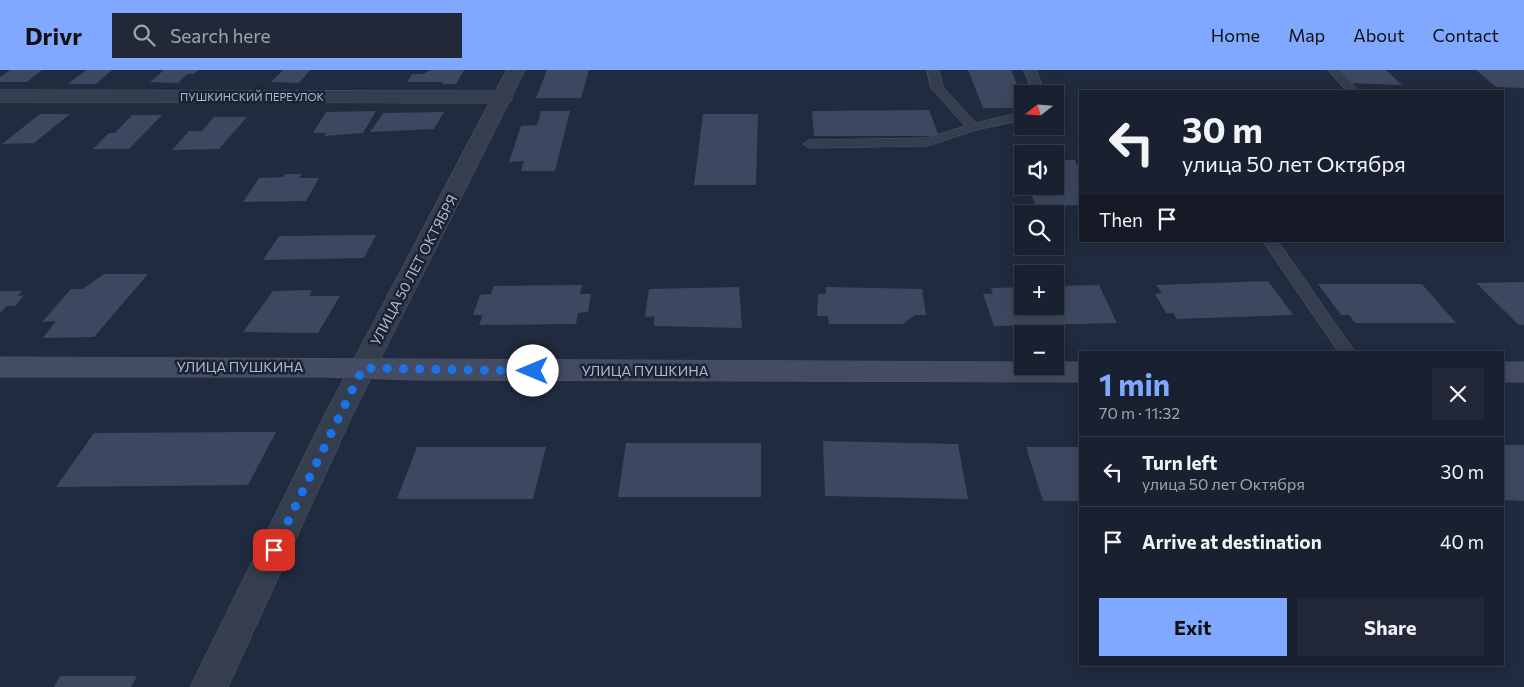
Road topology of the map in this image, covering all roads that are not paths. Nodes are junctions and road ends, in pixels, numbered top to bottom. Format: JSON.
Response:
{"nodes":[{"id":1,"x":516,"y":70,"type":"edge"},
{"id":2,"x":933,"y":70,"type":"edge"},
{"id":3,"x":1030,"y":70,"type":"edge"},
{"id":4,"x":1334,"y":70,"type":"edge"},
{"id":5,"x":1036,"y":85,"type":"edge"},
{"id":6,"x":1352,"y":90,"type":"edge"},
{"id":7,"x":0,"y":96,"type":"edge"},
{"id":8,"x":504,"y":98,"type":"junction"},
{"id":9,"x":1014,"y":118,"type":"edge"},
{"id":10,"x":973,"y":127,"type":"junction"},
{"id":11,"x":809,"y":144,"type":"dead end"},
{"id":12,"x":1271,"y":242,"type":"edge"},
{"id":13,"x":1346,"y":351,"type":"edge"},
{"id":14,"x":0,"y":367,"type":"edge"},
{"id":15,"x":363,"y":368,"type":"junction"},
{"id":16,"x":1079,"y":372,"type":"edge"},
{"id":17,"x":1504,"y":372,"type":"edge"},
{"id":18,"x":1524,"y":372,"type":"edge"},
{"id":19,"x":210,"y":687,"type":"edge"}],
"edges":[{"from":1,"to":8,"type":"street","name":"УЛИЦА 50 ЛЕТ ОКТЯБРЯ"},
{"from":2,"to":10,"type":"lane"},
{"from":3,"to":5,"type":"lane"},
{"from":4,"to":6,"type":"lane"},
{"from":7,"to":8,"type":"street","name":"ПУШКИНСКИЙ ПЕРЕУЛОК"},
{"from":8,"to":15,"type":"street","name":"УЛИЦА 50 ЛЕТ ОКТЯБРЯ"},
{"from":9,"to":10,"type":"lane"},
{"from":10,"to":11,"type":"lane"},
{"from":12,"to":13,"type":"lane"},
{"from":14,"to":15,"type":"main road","name":"УЛИЦА ПУШКИНА"},
{"from":15,"to":16,"type":"main road","name":"УЛИЦА ПУШКИНА"},
{"from":15,"to":19,"type":"street","name":"УЛИЦА 50 ЛЕТ ОКТЯБРЯ"},
{"from":17,"to":18,"type":"main road"}]}
